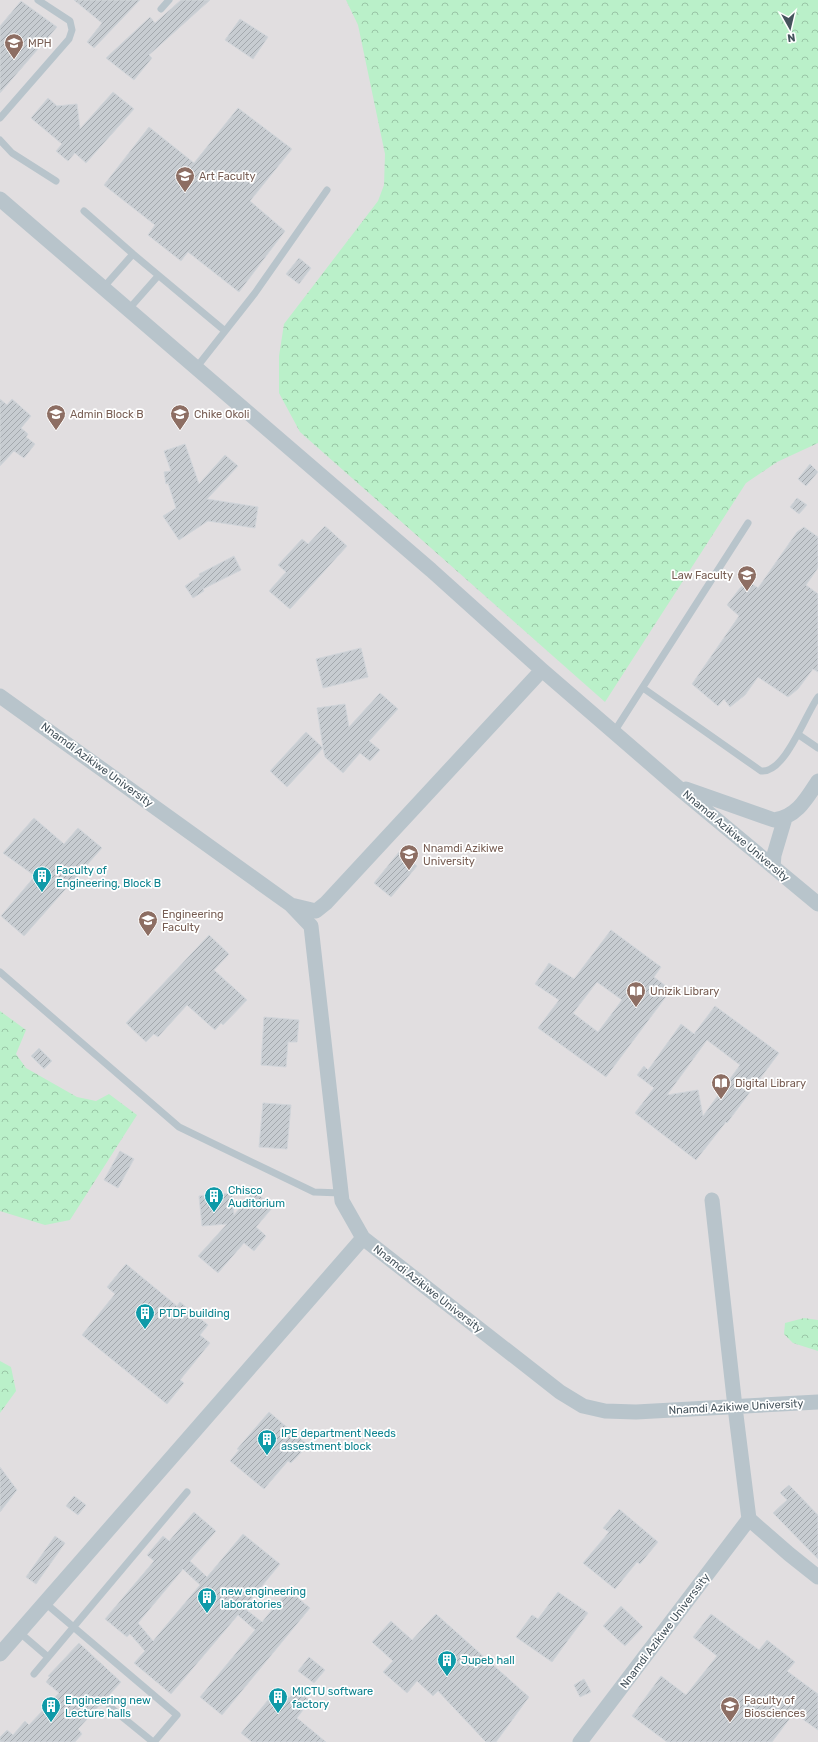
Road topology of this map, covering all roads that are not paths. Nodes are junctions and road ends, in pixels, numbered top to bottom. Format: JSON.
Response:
{"nodes":[{"id":1,"x":38,"y":0,"type":"edge"},
{"id":2,"x":169,"y":0,"type":"edge"},
{"id":3,"x":161,"y":9,"type":"dead end"},
{"id":4,"x":0,"y":118,"type":"edge"},
{"id":5,"x":0,"y":140,"type":"edge"},
{"id":6,"x":56,"y":181,"type":"dead end"},
{"id":7,"x":327,"y":190,"type":"dead end"},
{"id":8,"x":0,"y":199,"type":"edge"},
{"id":9,"x":84,"y":211,"type":"dead end"},
{"id":10,"x":133,"y":254,"type":"junction"},
{"id":11,"x":158,"y":276,"type":"junction"},
{"id":12,"x":103,"y":288,"type":"junction"},
{"id":13,"x":128,"y":310,"type":"junction"},
{"id":14,"x":225,"y":331,"type":"junction"},
{"id":15,"x":196,"y":369,"type":"junction"},
{"id":16,"x":748,"y":524,"type":"dead end"},
{"id":17,"x":542,"y":670,"type":"junction"},
{"id":18,"x":643,"y":688,"type":"junction"},
{"id":19,"x":0,"y":696,"type":"edge"},
{"id":20,"x":818,"y":697,"type":"edge"},
{"id":21,"x":614,"y":732,"type":"junction"},
{"id":22,"x":799,"y":735,"type":"junction"},
{"id":23,"x":818,"y":748,"type":"edge"},
{"id":24,"x":818,"y":781,"type":"edge"},
{"id":25,"x":675,"y":785,"type":"junction"},
{"id":26,"x":785,"y":818,"type":"junction"},
{"id":27,"x":773,"y":867,"type":"junction"},
{"id":28,"x":818,"y":904,"type":"edge"},
{"id":29,"x":291,"y":905,"type":"junction"},
{"id":30,"x":316,"y":911,"type":"junction"},
{"id":31,"x":311,"y":926,"type":"junction"},
{"id":32,"x":0,"y":972,"type":"edge"},
{"id":33,"x":341,"y":1193,"type":"junction"},
{"id":34,"x":712,"y":1200,"type":"dead end"},
{"id":35,"x":363,"y":1238,"type":"junction"},
{"id":36,"x":818,"y":1402,"type":"edge"},
{"id":37,"x":735,"y":1407,"type":"junction"},
{"id":38,"x":187,"y":1492,"type":"dead end"},
{"id":39,"x":749,"y":1519,"type":"junction"},
{"id":40,"x":818,"y":1577,"type":"edge"},
{"id":41,"x":44,"y":1602,"type":"junction"},
{"id":42,"x":73,"y":1627,"type":"junction"},
{"id":43,"x":19,"y":1632,"type":"junction"},
{"id":44,"x":0,"y":1654,"type":"edge"},
{"id":45,"x":48,"y":1657,"type":"junction"},
{"id":46,"x":34,"y":1674,"type":"dead end"},
{"id":47,"x":110,"y":1707,"type":"dead end"},
{"id":48,"x":153,"y":1742,"type":"edge"},
{"id":49,"x":580,"y":1742,"type":"edge"}],
"edges":[{"from":1,"to":4,"type":"lane"},
{"from":2,"to":3,"type":"lane"},
{"from":5,"to":6,"type":"lane"},
{"from":7,"to":14,"type":"lane"},
{"from":8,"to":12,"type":"street","name":"Nnamdi Azikiwe University"},
{"from":9,"to":10,"type":"lane"},
{"from":10,"to":11,"type":"lane"},
{"from":10,"to":12,"type":"lane"},
{"from":11,"to":13,"type":"lane"},
{"from":11,"to":14,"type":"lane"},
{"from":12,"to":13,"type":"street","name":"Nnamdi Azikiwe University"},
{"from":13,"to":15,"type":"street","name":"Nnamdi Azikiwe University"},
{"from":14,"to":15,"type":"lane"},
{"from":15,"to":17,"type":"street","name":"Nnamdi Azikiwe University"},
{"from":16,"to":18,"type":"lane"},
{"from":17,"to":21,"type":"street","name":"Nnamdi Azikiwe University"},
{"from":17,"to":30,"type":"street"},
{"from":18,"to":21,"type":"lane"},
{"from":18,"to":22,"type":"lane"},
{"from":19,"to":29,"type":"street","name":"Nnamdi Azikiwe University"},
{"from":20,"to":22,"type":"lane"},
{"from":21,"to":25,"type":"street","name":"Nnamdi Azikiwe University"},
{"from":22,"to":23,"type":"lane"},
{"from":24,"to":26,"type":"street"},
{"from":25,"to":26,"type":"street"},
{"from":25,"to":27,"type":"street","name":"Nnamdi Azikiwe University"},
{"from":26,"to":27,"type":"street"},
{"from":27,"to":28,"type":"street","name":"Nnamdi Azikiwe University"},
{"from":29,"to":30,"type":"street","name":"Nnamdi Azikiwe University"},
{"from":29,"to":31,"type":"street","name":"Nnamdi Azikiwe University"},
{"from":30,"to":31,"type":"street"},
{"from":31,"to":33,"type":"street","name":"Nnamdi Azikiwe University"},
{"from":32,"to":33,"type":"lane"},
{"from":33,"to":35,"type":"street","name":"Nnamdi Azikiwe University"},
{"from":34,"to":37,"type":"street"},
{"from":35,"to":37,"type":"street","name":"Nnamdi Azikiwe University"},
{"from":35,"to":41,"type":"street"},
{"from":36,"to":37,"type":"street","name":"Nnamdi Azikiwe University"},
{"from":37,"to":39,"type":"street"},
{"from":38,"to":42,"type":"lane"},
{"from":39,"to":40,"type":"street"},
{"from":39,"to":49,"type":"street","name":"Nnamdi Azikiwe Universsity"},
{"from":41,"to":42,"type":"lane"},
{"from":41,"to":43,"type":"street"},
{"from":42,"to":45,"type":"lane"},
{"from":42,"to":48,"type":"lane"},
{"from":43,"to":44,"type":"street"},
{"from":43,"to":45,"type":"lane"},
{"from":45,"to":46,"type":"lane"},
{"from":47,"to":48,"type":"lane"}]}
